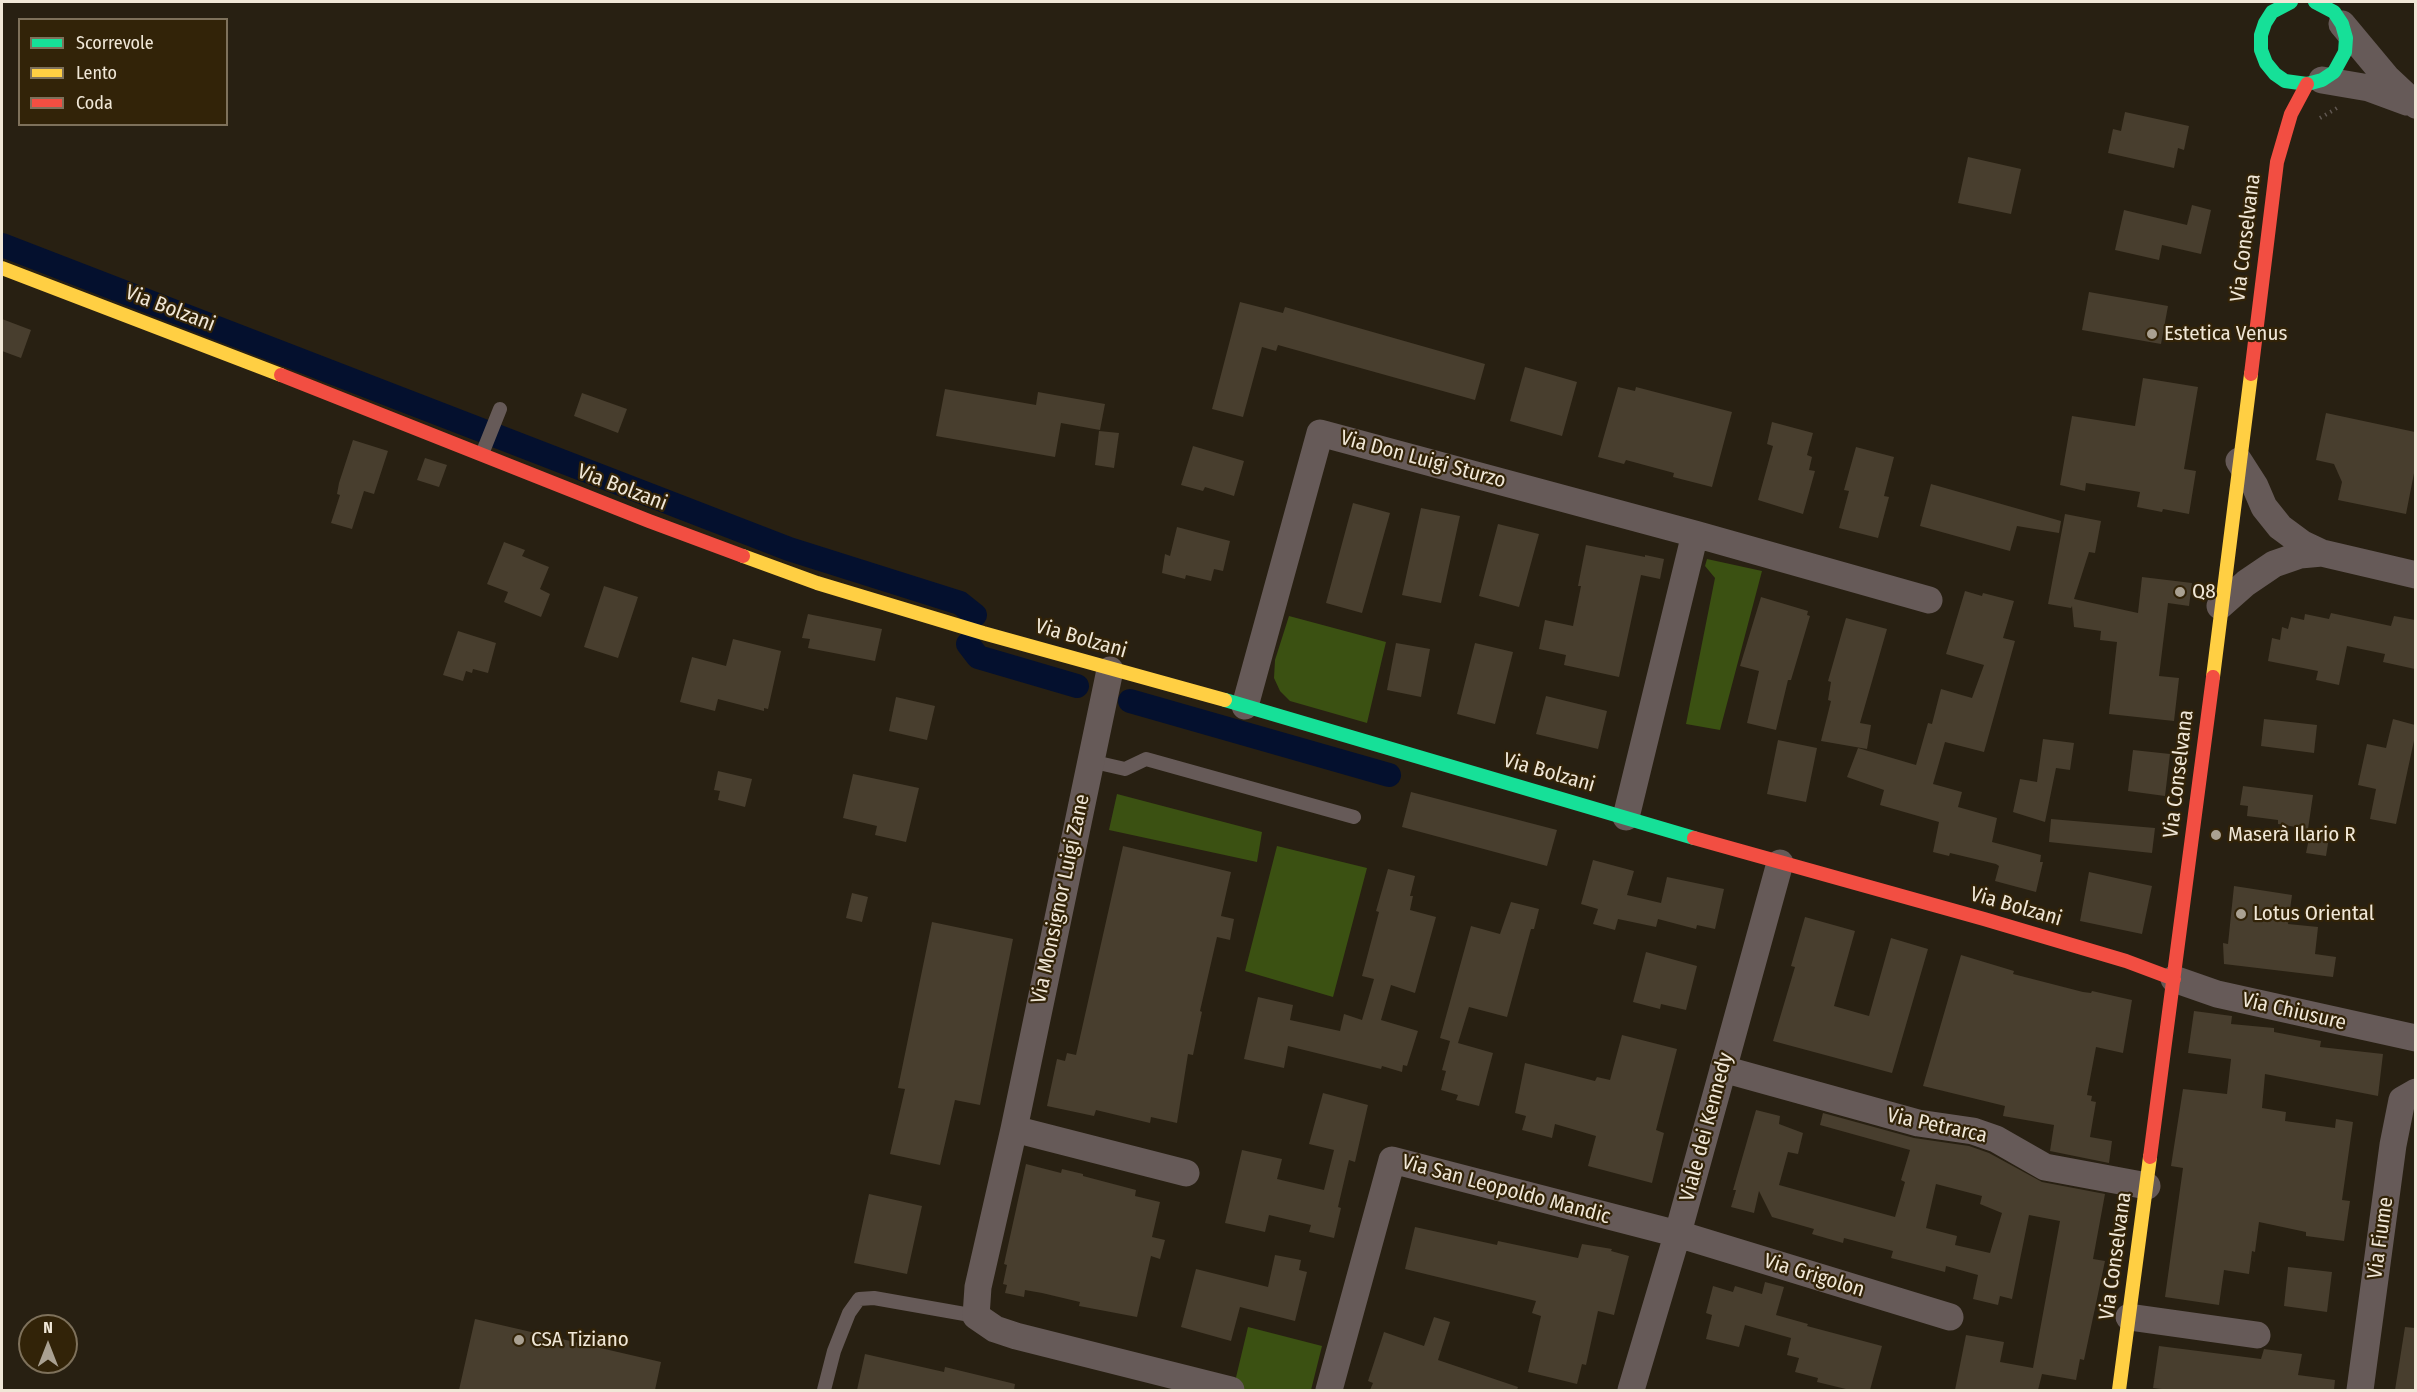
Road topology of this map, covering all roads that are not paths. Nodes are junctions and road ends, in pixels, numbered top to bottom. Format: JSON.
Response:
{"nodes":[{"id":1,"x":2286,"y":2,"type":"edge"},
{"id":2,"x":2319,"y":2,"type":"edge"},
{"id":3,"x":2342,"y":24,"type":"junction"},
{"id":4,"x":2275,"y":74,"type":"junction"},
{"id":5,"x":2314,"y":82,"type":"junction"},
{"id":6,"x":2274,"y":94,"type":"dead end"},
{"id":7,"x":2415,"y":105,"type":"edge"},
{"id":8,"x":2273,"y":127,"type":"dead end"},
{"id":9,"x":2277,"y":162,"type":"junction"},
{"id":10,"x":2,"y":268,"type":"edge"},
{"id":11,"x":498,"y":413,"type":"dead end"},
{"id":12,"x":482,"y":455,"type":"junction"},
{"id":13,"x":2239,"y":461,"type":"junction"},
{"id":14,"x":1695,"y":534,"type":"junction"},
{"id":15,"x":2322,"y":553,"type":"junction"},
{"id":16,"x":2415,"y":575,"type":"edge"},
{"id":17,"x":1929,"y":600,"type":"dead end"},
{"id":18,"x":2220,"y":606,"type":"junction"},
{"id":19,"x":1110,"y":670,"type":"junction"},
{"id":20,"x":1245,"y":706,"type":"junction"},
{"id":21,"x":1090,"y":761,"type":"junction"},
{"id":22,"x":1354,"y":817,"type":"dead end"},
{"id":23,"x":1626,"y":817,"type":"junction"},
{"id":24,"x":1780,"y":863,"type":"junction"},
{"id":25,"x":2174,"y":979,"type":"junction"},
{"id":26,"x":2415,"y":1038,"type":"edge"},
{"id":27,"x":1723,"y":1069,"type":"junction"},
{"id":28,"x":2415,"y":1092,"type":"edge"},
{"id":29,"x":1014,"y":1129,"type":"junction"},
{"id":30,"x":1186,"y":1173,"type":"dead end"},
{"id":31,"x":2147,"y":1186,"type":"junction"},
{"id":32,"x":1678,"y":1234,"type":"junction"},
{"id":33,"x":976,"y":1316,"type":"junction"},
{"id":34,"x":1950,"y":1317,"type":"dead end"},
{"id":35,"x":2129,"y":1317,"type":"junction"},
{"id":36,"x":2257,"y":1335,"type":"dead end"},
{"id":37,"x":825,"y":1390,"type":"edge"},
{"id":38,"x":1231,"y":1390,"type":"edge"},
{"id":39,"x":1329,"y":1390,"type":"edge"},
{"id":40,"x":1631,"y":1390,"type":"edge"},
{"id":41,"x":2119,"y":1390,"type":"edge"},
{"id":42,"x":2360,"y":1390,"type":"edge"}],
"edges":[{"from":1,"to":4,"type":"street"},
{"from":2,"to":3,"type":"street"},
{"from":3,"to":5,"type":"street","name":"Via Conselvana"},
{"from":3,"to":7,"type":"street"},
{"from":4,"to":5,"type":"street"},
{"from":4,"to":6,"type":"street"},
{"from":5,"to":7,"type":"street"},
{"from":5,"to":9,"type":"street","name":"Via Conselvana"},
{"from":8,"to":9,"type":"street","name":"Via Conselvana"},
{"from":9,"to":13,"type":"street","name":"Via Conselvana"},
{"from":10,"to":12,"type":"street","name":"Via Bolzani"},
{"from":11,"to":12,"type":"lane"},
{"from":12,"to":19,"type":"street","name":"Via Bolzani"},
{"from":13,"to":15,"type":"street"},
{"from":13,"to":18,"type":"street","name":"Via Conselvana"},
{"from":14,"to":17,"type":"street","name":"Via Don Luigi Sturzo"},
{"from":14,"to":20,"type":"street","name":"Via Don Luigi Sturzo"},
{"from":14,"to":23,"type":"street"},
{"from":15,"to":16,"type":"street"},
{"from":15,"to":18,"type":"street"},
{"from":18,"to":25,"type":"street","name":"Via Conselvana"},
{"from":19,"to":20,"type":"street","name":"Via Bolzani"},
{"from":19,"to":21,"type":"street","name":"Via Monsignor Luigi Zane"},
{"from":20,"to":23,"type":"street","name":"Via Bolzani"},
{"from":21,"to":22,"type":"lane"},
{"from":21,"to":29,"type":"street","name":"Via Monsignor Luigi Zane"},
{"from":23,"to":24,"type":"street","name":"Via Bolzani"},
{"from":24,"to":25,"type":"street","name":"Via Bolzani"},
{"from":24,"to":27,"type":"street","name":"Viale dei Kennedy"},
{"from":25,"to":26,"type":"street","name":"Via Chiusure"},
{"from":25,"to":31,"type":"street","name":"Via Conselvana"},
{"from":27,"to":31,"type":"street","name":"Via Petrarca"},
{"from":27,"to":32,"type":"street","name":"Viale dei Kennedy"},
{"from":28,"to":42,"type":"street","name":"Via Fiume"},
{"from":29,"to":30,"type":"street"},
{"from":29,"to":33,"type":"street","name":"Via Monsignor Luigi Zane"},
{"from":31,"to":35,"type":"street","name":"Via Conselvana"},
{"from":32,"to":34,"type":"street","name":"Via Grigolon"},
{"from":32,"to":39,"type":"street","name":"Via San Leopoldo Mandic"},
{"from":32,"to":40,"type":"street","name":"Viale dei Kennedy"},
{"from":33,"to":37,"type":"lane"},
{"from":33,"to":38,"type":"street"},
{"from":35,"to":36,"type":"street"},
{"from":35,"to":41,"type":"street","name":"Via Conselvana"}]}
